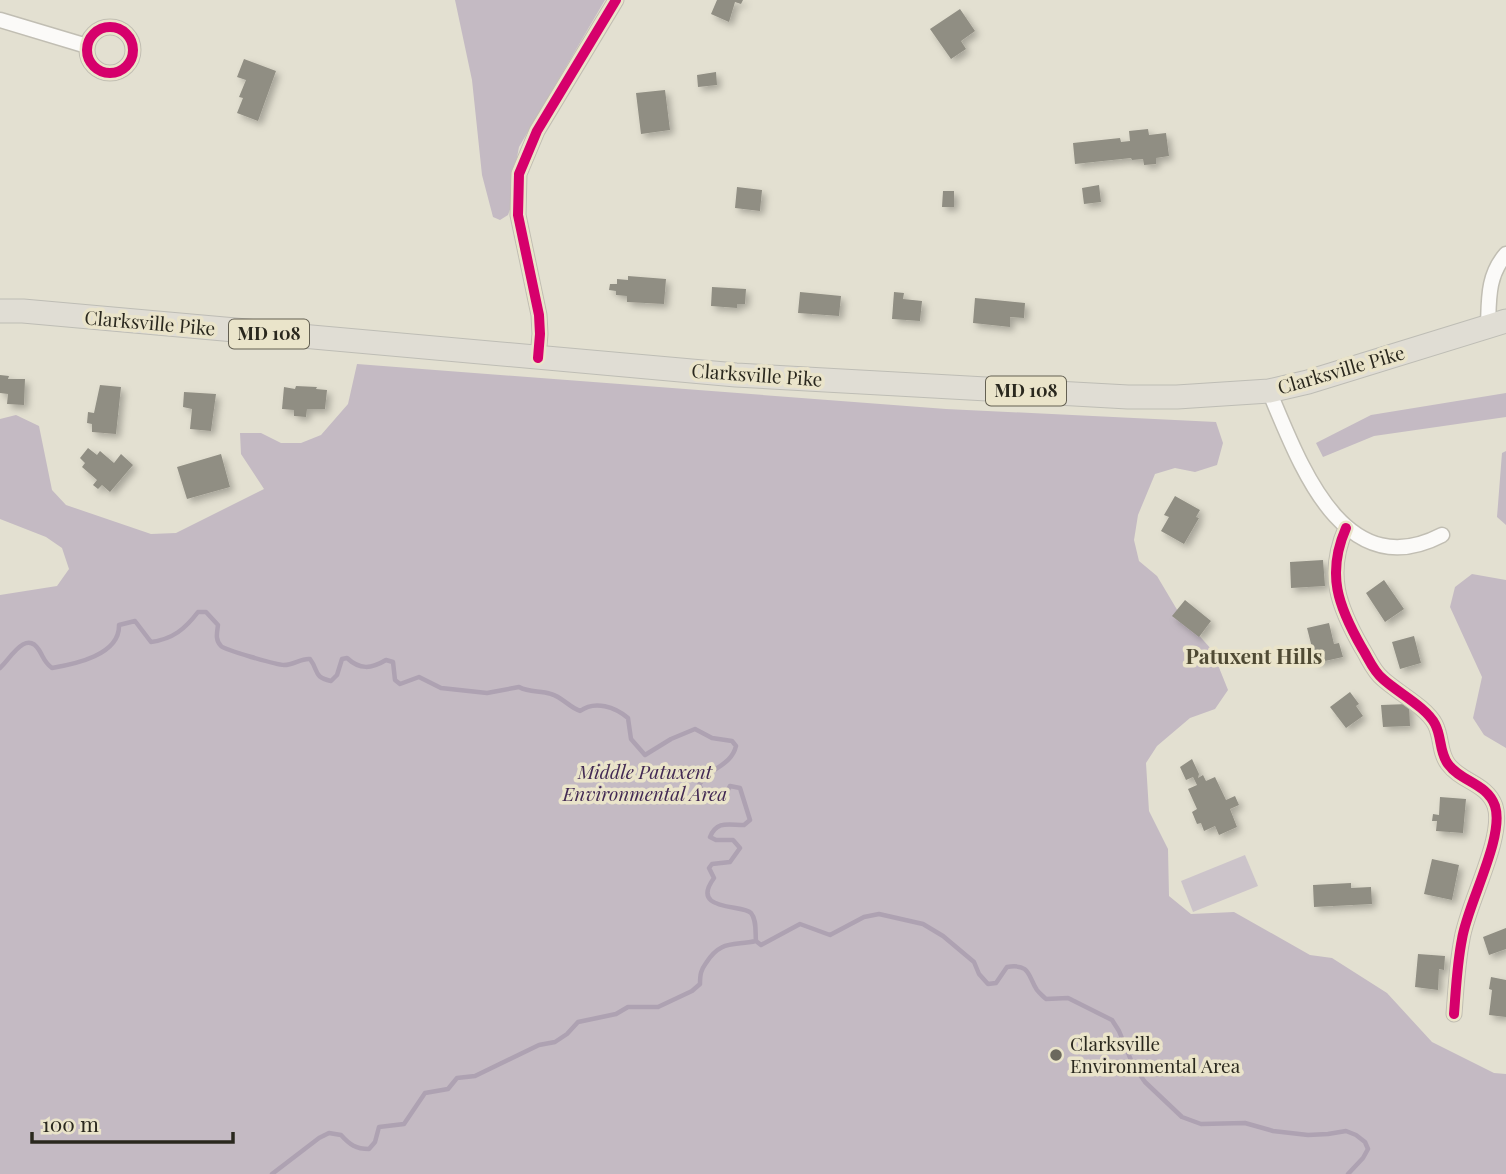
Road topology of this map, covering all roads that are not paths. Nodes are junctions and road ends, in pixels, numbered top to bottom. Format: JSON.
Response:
{"nodes":[{"id":1,"x":616,"y":0,"type":"edge"},
{"id":2,"x":0,"y":20,"type":"edge"},
{"id":3,"x":88,"y":46,"type":"dead end"},
{"id":4,"x":1506,"y":254,"type":"edge"},
{"id":5,"x":0,"y":311,"type":"edge"},
{"id":6,"x":1497,"y":324,"type":"edge"},
{"id":7,"x":538,"y":358,"type":"junction"},
{"id":8,"x":1269,"y":391,"type":"junction"},
{"id":9,"x":1346,"y":528,"type":"junction"},
{"id":10,"x":1442,"y":535,"type":"dead end"},
{"id":11,"x":1454,"y":1014,"type":"dead end"}],
"edges":[{"from":1,"to":7,"type":"street"},
{"from":2,"to":3,"type":"street"},
{"from":4,"to":6,"type":"street"},
{"from":5,"to":7,"type":"main road","name":"Clarksville Pike","number":"MD 108"},
{"from":6,"to":8,"type":"main road","name":"Clarksville Pike","number":"MD 108"},
{"from":7,"to":8,"type":"main road","name":"Clarksville Pike","number":"MD 108"},
{"from":8,"to":9,"type":"street"},
{"from":9,"to":10,"type":"street"},
{"from":9,"to":11,"type":"street"}]}
